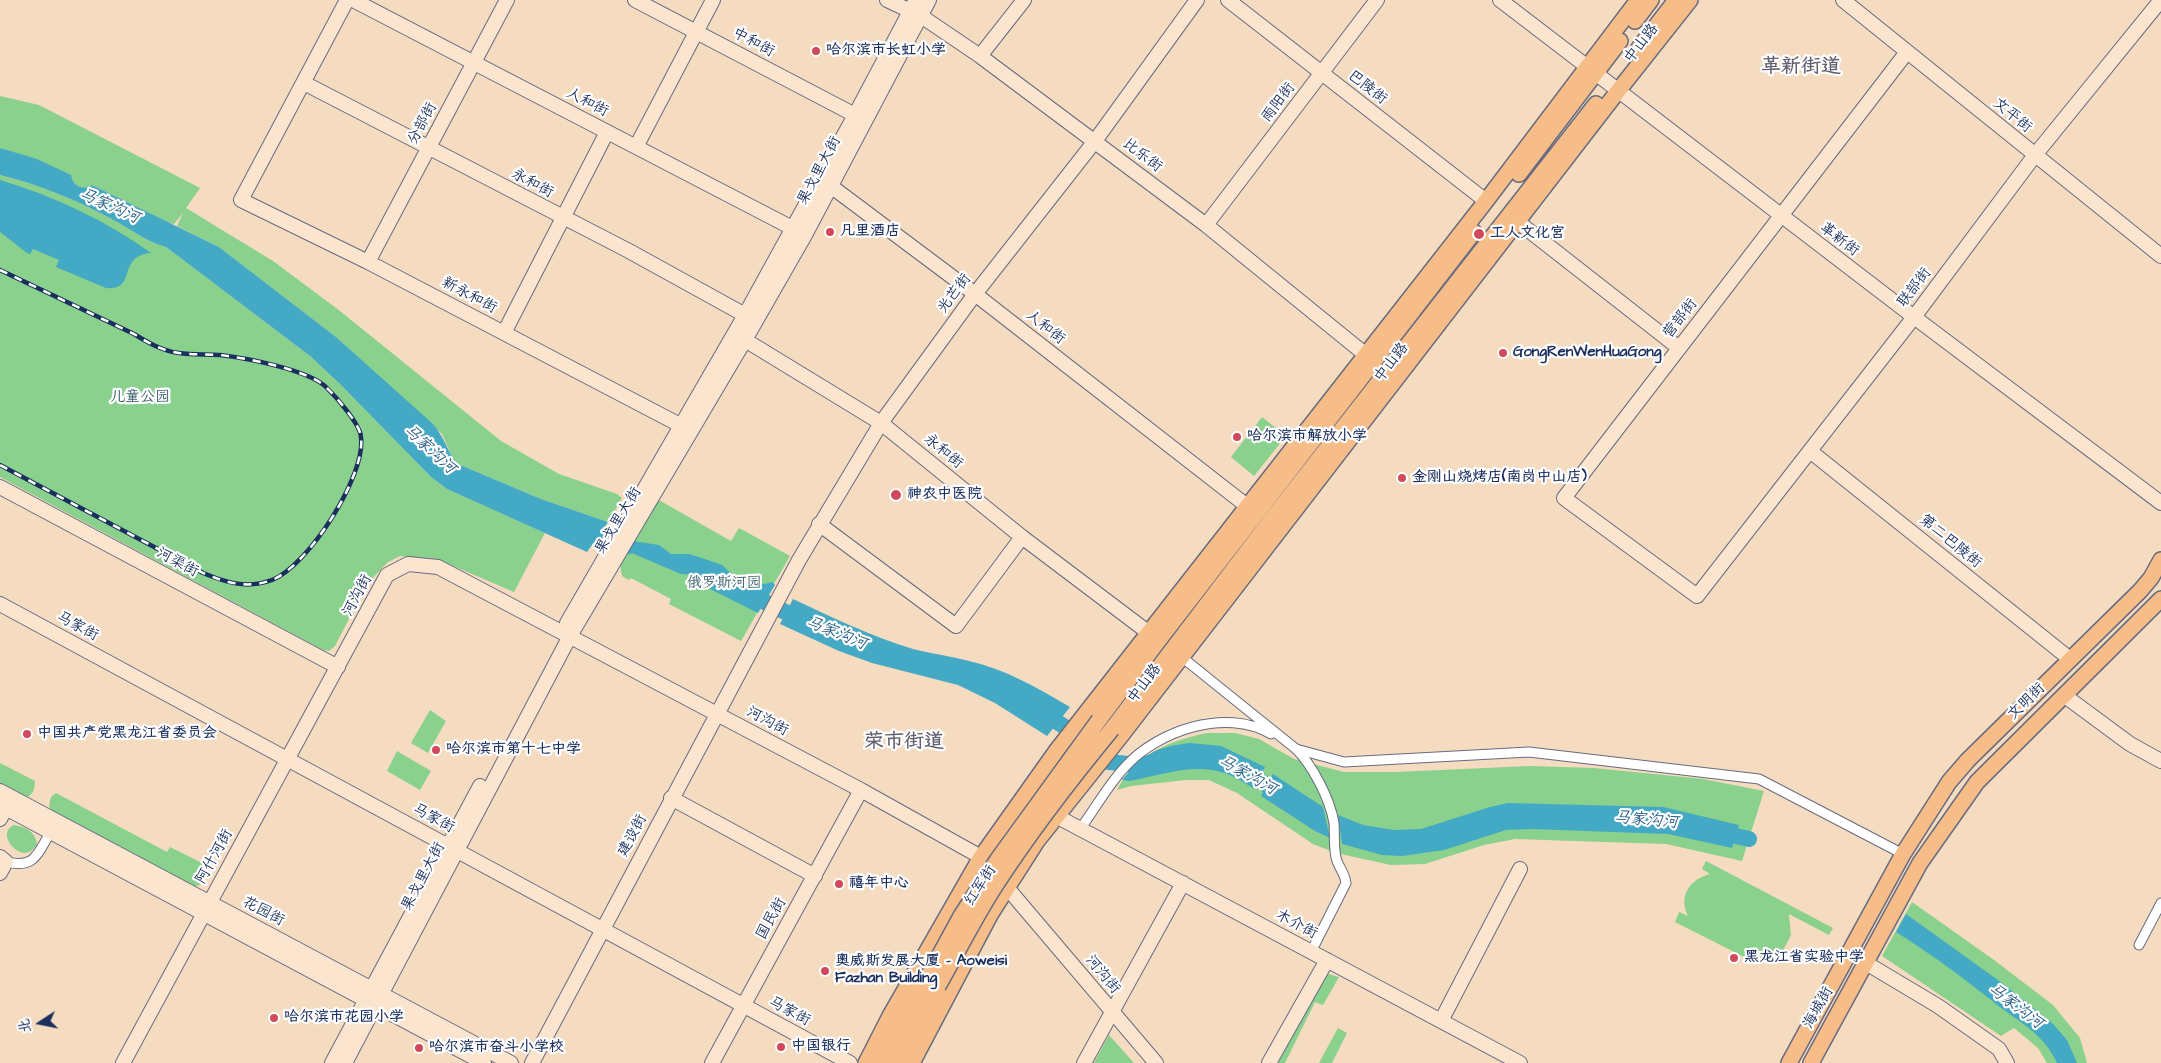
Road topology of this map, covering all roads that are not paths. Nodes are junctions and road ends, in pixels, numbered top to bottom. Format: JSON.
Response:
{"nodes":[{"id":1,"x":347,"y":0,"type":"edge"},
{"id":2,"x":354,"y":0,"type":"edge"},
{"id":3,"x":507,"y":0,"type":"edge"},
{"id":4,"x":635,"y":0,"type":"edge"},
{"id":5,"x":713,"y":0,"type":"edge"},
{"id":6,"x":887,"y":0,"type":"edge"},
{"id":7,"x":929,"y":0,"type":"edge"},
{"id":8,"x":1024,"y":0,"type":"edge"},
{"id":9,"x":1198,"y":0,"type":"edge"},
{"id":10,"x":1228,"y":0,"type":"edge"},
{"id":11,"x":1378,"y":0,"type":"edge"},
{"id":12,"x":1500,"y":0,"type":"edge"},
{"id":13,"x":1638,"y":0,"type":"edge"},
{"id":14,"x":1651,"y":0,"type":"edge"},
{"id":15,"x":1676,"y":0,"type":"edge"},
{"id":16,"x":1690,"y":0,"type":"edge"},
{"id":17,"x":1843,"y":0,"type":"edge"},
{"id":18,"x":2159,"y":7,"type":"edge"},
{"id":19,"x":916,"y":9,"type":"edge"},
{"id":20,"x":696,"y":32,"type":"junction"},
{"id":21,"x":1906,"y":52,"type":"junction"},
{"id":22,"x":980,"y":56,"type":"junction"},
{"id":23,"x":474,"y":63,"type":"junction"},
{"id":24,"x":1591,"y":71,"type":"junction"},
{"id":25,"x":1322,"y":73,"type":"junction"},
{"id":26,"x":304,"y":83,"type":"junction"},
{"id":27,"x":1614,"y":89,"type":"junction"},
{"id":28,"x":855,"y":115,"type":"junction"},
{"id":29,"x":607,"y":132,"type":"junction"},
{"id":30,"x":1094,"y":141,"type":"junction"},
{"id":31,"x":636,"y":147,"type":"junction"},
{"id":32,"x":429,"y":148,"type":"junction"},
{"id":33,"x":2035,"y":155,"type":"junction"},
{"id":34,"x":826,"y":182,"type":"junction"},
{"id":35,"x":1486,"y":201,"type":"junction"},
{"id":36,"x":1780,"y":216,"type":"junction"},
{"id":37,"x":564,"y":219,"type":"junction"},
{"id":38,"x":1518,"y":222,"type":"junction"},
{"id":39,"x":1206,"y":225,"type":"junction"},
{"id":40,"x":799,"y":232,"type":"junction"},
{"id":41,"x":2161,"y":256,"type":"edge"},
{"id":42,"x":368,"y":262,"type":"junction"},
{"id":43,"x":975,"y":294,"type":"junction"},
{"id":44,"x":745,"y":315,"type":"junction"},
{"id":45,"x":1914,"y":317,"type":"junction"},
{"id":46,"x":504,"y":334,"type":"junction"},
{"id":47,"x":745,"y":340,"type":"junction"},
{"id":48,"x":1679,"y":348,"type":"junction"},
{"id":49,"x":1366,"y":355,"type":"junction"},
{"id":50,"x":881,"y":423,"type":"junction"},
{"id":51,"x":680,"y":425,"type":"junction"},
{"id":52,"x":1810,"y":451,"type":"junction"},
{"id":53,"x":0,"y":487,"type":"edge"},
{"id":54,"x":645,"y":496,"type":"junction"},
{"id":55,"x":2161,"y":503,"type":"edge"},
{"id":56,"x":1247,"y":506,"type":"junction"},
{"id":57,"x":819,"y":524,"type":"junction"},
{"id":58,"x":1022,"y":537,"type":"junction"},
{"id":59,"x":2161,"y":560,"type":"edge"},
{"id":60,"x":1697,"y":596,"type":"joint"},
{"id":61,"x":2161,"y":599,"type":"edge"},
{"id":62,"x":0,"y":604,"type":"edge"},
{"id":63,"x":764,"y":624,"type":"joint"},
{"id":64,"x":566,"y":634,"type":"junction"},
{"id":65,"x":1154,"y":636,"type":"junction"},
{"id":66,"x":1176,"y":653,"type":"junction"},
{"id":67,"x":2070,"y":660,"type":"junction"},
{"id":68,"x":338,"y":667,"type":"junction"},
{"id":69,"x":2065,"y":696,"type":"junction"},
{"id":70,"x":716,"y":714,"type":"junction"},
{"id":71,"x":1105,"y":724,"type":"junction"},
{"id":72,"x":1296,"y":749,"type":"junction"},
{"id":73,"x":287,"y":759,"type":"junction"},
{"id":74,"x":2161,"y":761,"type":"edge"},
{"id":75,"x":1074,"y":763,"type":"junction"},
{"id":76,"x":861,"y":790,"type":"junction"},
{"id":77,"x":0,"y":791,"type":"edge"},
{"id":78,"x":671,"y":798,"type":"junction"},
{"id":79,"x":2,"y":811,"type":"edge"},
{"id":80,"x":1056,"y":816,"type":"junction"},
{"id":81,"x":1080,"y":829,"type":"junction"},
{"id":82,"x":51,"y":832,"type":"junction"},
{"id":83,"x":452,"y":848,"type":"junction"},
{"id":84,"x":1903,"y":854,"type":"junction"},
{"id":85,"x":981,"y":857,"type":"junction"},
{"id":86,"x":2,"y":864,"type":"edge"},
{"id":87,"x":1520,"y":869,"type":"dead end"},
{"id":88,"x":815,"y":876,"type":"junction"},
{"id":89,"x":1183,"y":884,"type":"junction"},
{"id":90,"x":1007,"y":888,"type":"junction"},
{"id":91,"x":2161,"y":903,"type":"edge"},
{"id":92,"x":206,"y":908,"type":"junction"},
{"id":93,"x":1863,"y":926,"type":"joint"},
{"id":94,"x":602,"y":929,"type":"junction"},
{"id":95,"x":1880,"y":937,"type":"joint"},
{"id":96,"x":2139,"y":945,"type":"dead end"},
{"id":97,"x":1311,"y":952,"type":"junction"},
{"id":98,"x":1327,"y":960,"type":"junction"},
{"id":99,"x":1866,"y":963,"type":"junction"},
{"id":100,"x":931,"y":984,"type":"junction"},
{"id":101,"x":374,"y":997,"type":"junction"},
{"id":102,"x":913,"y":1004,"type":"junction"},
{"id":103,"x":743,"y":1005,"type":"junction"},
{"id":104,"x":1112,"y":1011,"type":"junction"},
{"id":105,"x":890,"y":1016,"type":"junction"},
{"id":106,"x":1441,"y":1021,"type":"junction"},
{"id":107,"x":123,"y":1063,"type":"edge"},
{"id":108,"x":332,"y":1063,"type":"edge"},
{"id":109,"x":345,"y":1063,"type":"edge"},
{"id":110,"x":484,"y":1063,"type":"edge"},
{"id":111,"x":511,"y":1063,"type":"edge"},
{"id":112,"x":532,"y":1063,"type":"edge"},
{"id":113,"x":712,"y":1063,"type":"edge"},
{"id":114,"x":850,"y":1063,"type":"edge"},
{"id":115,"x":866,"y":1063,"type":"edge"},
{"id":116,"x":881,"y":1063,"type":"edge"},
{"id":117,"x":897,"y":1063,"type":"edge"},
{"id":118,"x":912,"y":1063,"type":"edge"},
{"id":119,"x":1084,"y":1063,"type":"edge"},
{"id":120,"x":1156,"y":1063,"type":"edge"},
{"id":121,"x":1269,"y":1063,"type":"edge"},
{"id":122,"x":1520,"y":1063,"type":"edge"},
{"id":123,"x":1788,"y":1063,"type":"edge"},
{"id":124,"x":1811,"y":1063,"type":"edge"},
{"id":125,"x":2007,"y":1063,"type":"edge"}],
"edges":[{"from":1,"to":26,"type":"street"},
{"from":2,"to":23,"type":"street","name":"人和街"},
{"from":3,"to":23,"type":"street","name":"分部街"},
{"from":4,"to":20,"type":"street","name":"中和街"},
{"from":5,"to":20,"type":"street"},
{"from":6,"to":19,"type":"street","name":"比乐街"},
{"from":7,"to":19,"type":"street","name":"果戈里大街"},
{"from":8,"to":22,"type":"street"},
{"from":9,"to":30,"type":"street","name":"光芒街"},
{"from":10,"to":25,"type":"street","name":"巴陵街"},
{"from":11,"to":25,"type":"street","name":"雨阳街"},
{"from":12,"to":24,"type":"street","name":"革新街"},
{"from":13,"to":24,"type":"main road"},
{"from":14,"to":24,"type":"main road","name":"中山路"},
{"from":15,"to":27,"type":"main road","name":"中山路"},
{"from":16,"to":27,"type":"main road"},
{"from":17,"to":21,"type":"street","name":"文平街"},
{"from":18,"to":33,"type":"street","name":"联部街"},
{"from":19,"to":22,"type":"street","name":"比乐街"},
{"from":19,"to":28,"type":"street","name":"果戈里大街"},
{"from":19,"to":34,"type":"street","name":"果戈里大街"},
{"from":20,"to":28,"type":"street","name":"中和街"},
{"from":20,"to":31,"type":"street"},
{"from":21,"to":33,"type":"street","name":"文平街"},
{"from":21,"to":36,"type":"street","name":"营部街"},
{"from":22,"to":30,"type":"street","name":"比乐街"},
{"from":23,"to":29,"type":"street","name":"人和街"},
{"from":23,"to":32,"type":"street","name":"分部街"},
{"from":24,"to":27,"type":"street","name":"革新街"},
{"from":24,"to":35,"type":"main road"},
{"from":24,"to":65,"type":"main road","name":"中山路"},
{"from":25,"to":35,"type":"street","name":"巴陵街"},
{"from":25,"to":39,"type":"street","name":"雨阳街"},
{"from":26,"to":32,"type":"street","name":"永和街"},
{"from":26,"to":42,"type":"street","name":"新永和街"},
{"from":27,"to":36,"type":"street","name":"革新街"},
{"from":27,"to":38,"type":"main road"},
{"from":27,"to":66,"type":"main road","name":"中山路"},
{"from":28,"to":34,"type":"street","name":"果戈里大街"},
{"from":29,"to":31,"type":"street","name":"人和街"},
{"from":29,"to":37,"type":"street"},
{"from":30,"to":39,"type":"street","name":"比乐街"},
{"from":30,"to":43,"type":"street","name":"光芒街"},
{"from":31,"to":40,"type":"street","name":"人和街"},
{"from":32,"to":37,"type":"street","name":"永和街"},
{"from":32,"to":42,"type":"street","name":"分部街"},
{"from":33,"to":41,"type":"street","name":"文平街"},
{"from":33,"to":45,"type":"street","name":"联部街"},
{"from":34,"to":40,"type":"street","name":"果戈里大街"},
{"from":34,"to":43,"type":"street","name":"人和街"},
{"from":35,"to":49,"type":"main road"},
{"from":36,"to":45,"type":"street","name":"革新街"},
{"from":36,"to":48,"type":"street","name":"营部街"},
{"from":37,"to":44,"type":"street","name":"永和街"},
{"from":37,"to":46,"type":"street"},
{"from":38,"to":48,"type":"street"},
{"from":38,"to":66,"type":"main road"},
{"from":39,"to":49,"type":"street","name":"比乐街"},
{"from":40,"to":44,"type":"street","name":"果戈里大街"},
{"from":40,"to":47,"type":"street","name":"果戈里大街"},
{"from":42,"to":46,"type":"street","name":"新永和街"},
{"from":43,"to":50,"type":"street","name":"光芒街"},
{"from":43,"to":56,"type":"street","name":"人和街"},
{"from":44,"to":51,"type":"street","name":"果戈里大街"},
{"from":45,"to":52,"type":"street","name":"联部街"},
{"from":45,"to":55,"type":"street","name":"革新街"},
{"from":46,"to":51,"type":"street","name":"新永和街"},
{"from":47,"to":50,"type":"street","name":"永和街"},
{"from":47,"to":54,"type":"street","name":"果戈里大街"},
{"from":48,"to":60,"type":"street","name":"营部街"},
{"from":49,"to":56,"type":"main road"},
{"from":50,"to":57,"type":"street","name":"光芒街"},
{"from":50,"to":58,"type":"street","name":"永和街"},
{"from":51,"to":54,"type":"street","name":"果戈里大街"},
{"from":52,"to":60,"type":"street","name":"联部街"},
{"from":52,"to":67,"type":"street","name":"第二巴陵街"},
{"from":53,"to":68,"type":"street","name":"河渠街"},
{"from":54,"to":64,"type":"street","name":"果戈里大街"},
{"from":56,"to":65,"type":"main road"},
{"from":57,"to":58,"type":"street"},
{"from":57,"to":63,"type":"street","name":"光芒街"},
{"from":58,"to":65,"type":"street","name":"永和街"},
{"from":59,"to":67,"type":"main road","name":"文明街"},
{"from":61,"to":69,"type":"main road","name":"文明街"},
{"from":62,"to":73,"type":"street","name":"马家街"},
{"from":63,"to":70,"type":"street","name":"建设街"},
{"from":64,"to":68,"type":"street","name":"河沟街"},
{"from":64,"to":70,"type":"street","name":"河沟街"},
{"from":64,"to":83,"type":"street","name":"果戈里大街"},
{"from":65,"to":71,"type":"main road","name":"中山路"},
{"from":66,"to":71,"type":"main road","name":"中山路"},
{"from":66,"to":72,"type":"street"},
{"from":67,"to":84,"type":"main road","name":"文明街"},
{"from":68,"to":73,"type":"street","name":"阿什河街"},
{"from":69,"to":74,"type":"street"},
{"from":69,"to":95,"type":"main road","name":"文明街"},
{"from":70,"to":76,"type":"street","name":"河沟街"},
{"from":70,"to":78,"type":"street","name":"建设街"},
{"from":71,"to":75,"type":"main road","name":"红军街","bridge":true},
{"from":71,"to":75,"type":"main road"},
{"from":72,"to":81,"type":"street"},
{"from":72,"to":84,"type":"street"},
{"from":72,"to":97,"type":"street"},
{"from":73,"to":83,"type":"street","name":"马家街"},
{"from":73,"to":92,"type":"street","name":"阿什河街"},
{"from":75,"to":80,"type":"main road","name":"红军街"},
{"from":75,"to":85,"type":"main road","name":"红军街"},
{"from":75,"to":100,"type":"main road","name":"红军街","bridge":true},
{"from":76,"to":85,"type":"street","name":"河沟街"},
{"from":76,"to":88,"type":"street","name":"国民街"},
{"from":77,"to":92,"type":"street","name":"花园街"},
{"from":78,"to":88,"type":"street"},
{"from":78,"to":94,"type":"street","name":"建设街"},
{"from":79,"to":82,"type":"street","name":"花园街"},
{"from":80,"to":81,"type":"street","name":"木介街"},
{"from":80,"to":90,"type":"main road","name":"红军街"},
{"from":81,"to":89,"type":"street","name":"木介街"},
{"from":82,"to":86,"type":"street"},
{"from":82,"to":92,"type":"street","name":"花园街"},
{"from":83,"to":94,"type":"street","name":"马家街"},
{"from":83,"to":101,"type":"street","name":"果戈里大街"},
{"from":84,"to":93,"type":"main road","name":"文明街"},
{"from":85,"to":90,"type":"street","name":"河沟街"},
{"from":85,"to":105,"type":"main road","name":"红军街"},
{"from":87,"to":106,"type":"street"},
{"from":88,"to":103,"type":"street","name":"国民街"},
{"from":89,"to":97,"type":"street","name":"木介街"},
{"from":89,"to":104,"type":"street"},
{"from":90,"to":104,"type":"street","name":"河沟街"},
{"from":90,"to":118,"type":"main road","name":"红军街"},
{"from":91,"to":96,"type":"street"},
{"from":92,"to":101,"type":"street","name":"花园街"},
{"from":92,"to":107,"type":"street","name":"阿什河街"},
{"from":93,"to":123,"type":"main road","name":"海城街"},
{"from":94,"to":103,"type":"street","name":"马家街"},
{"from":94,"to":112,"type":"street","name":"建设街"},
{"from":95,"to":99,"type":"main road","name":"海城街"},
{"from":97,"to":98,"type":"street","name":"木介街"},
{"from":98,"to":106,"type":"street","name":"木介街"},
{"from":98,"to":121,"type":"street"},
{"from":99,"to":124,"type":"main road","name":"海城街"},
{"from":99,"to":125,"type":"street"},
{"from":100,"to":102,"type":"main road","name":"红军街"},
{"from":100,"to":117,"type":"main road","name":"红军街"},
{"from":101,"to":108,"type":"street","name":"果戈里大街"},
{"from":101,"to":109,"type":"street","name":"果戈里大街"},
{"from":101,"to":110,"type":"street","name":"花园街"},
{"from":101,"to":111,"type":"street","name":"花园街"},
{"from":102,"to":105,"type":"main road"},
{"from":102,"to":116,"type":"main road","name":"红军街"},
{"from":103,"to":113,"type":"street","name":"国民街"},
{"from":103,"to":114,"type":"street","name":"马家街"},
{"from":104,"to":119,"type":"street"},
{"from":104,"to":120,"type":"street","name":"河沟街"},
{"from":105,"to":115,"type":"main road","name":"红军街"},
{"from":106,"to":122,"type":"street","name":"木介街"}]}
